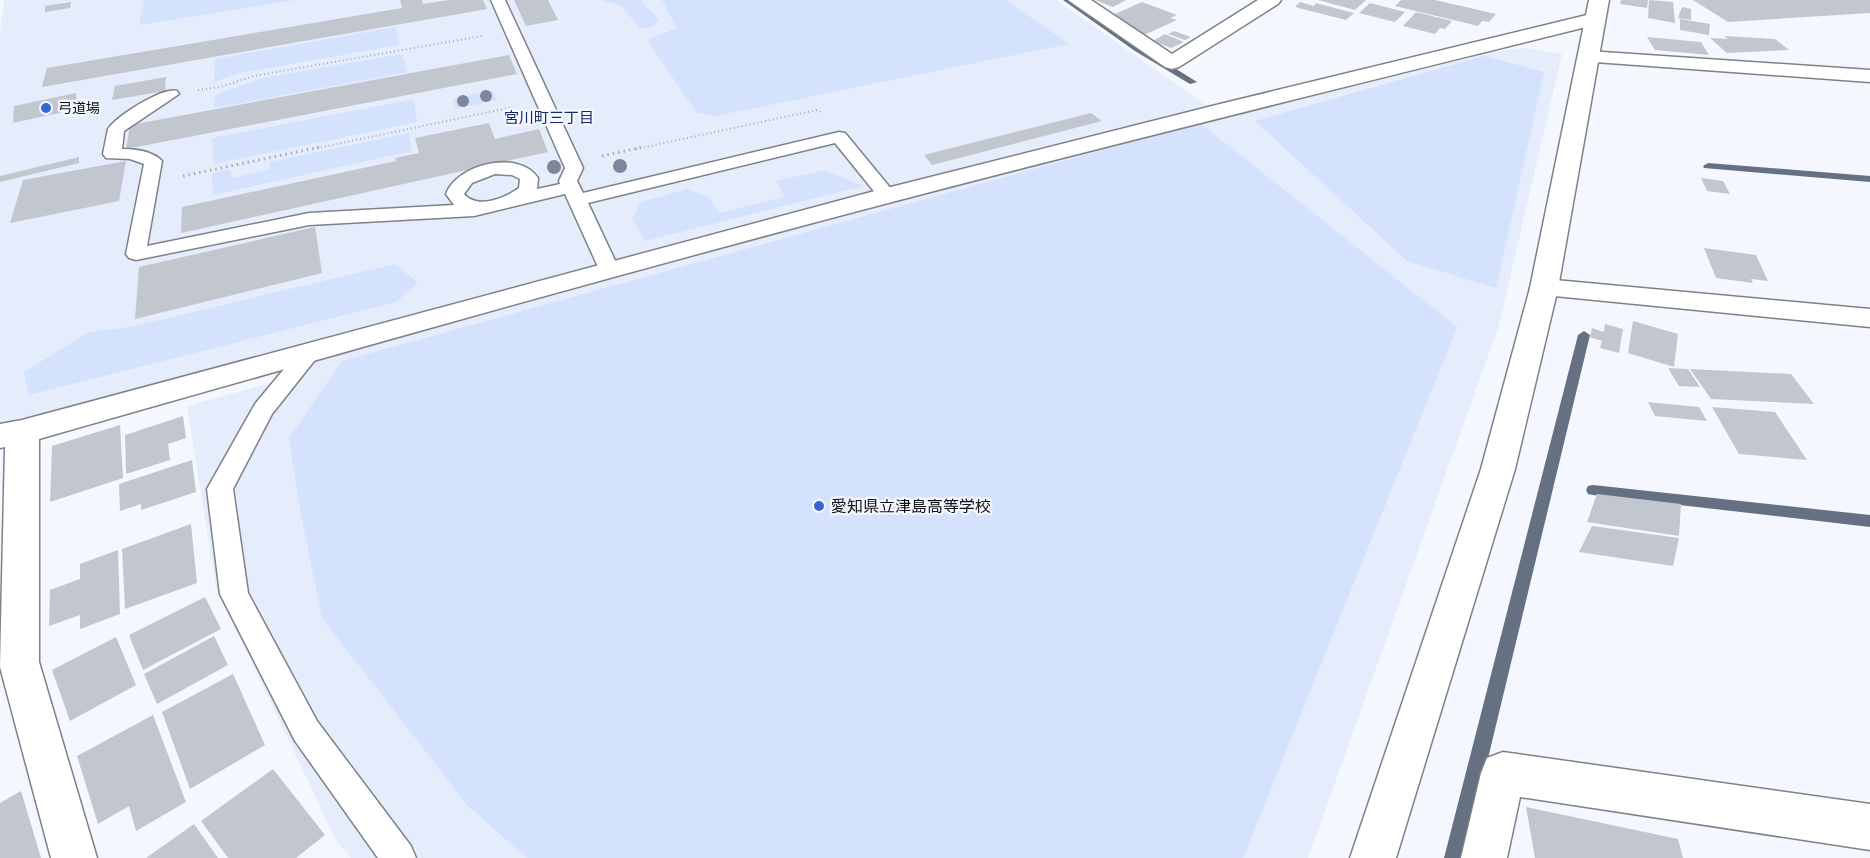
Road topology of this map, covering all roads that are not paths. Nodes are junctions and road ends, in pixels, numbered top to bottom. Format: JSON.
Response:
{"nodes":[{"id":1,"x":498,"y":0,"type":"edge"},
{"id":2,"x":1078,"y":0,"type":"edge"},
{"id":3,"x":1271,"y":0,"type":"edge"},
{"id":4,"x":1597,"y":10,"type":"edge"},
{"id":5,"x":1588,"y":57,"type":"junction"},
{"id":6,"x":1870,"y":75,"type":"edge"},
{"id":7,"x":171,"y":94,"type":"road end"},
{"id":8,"x":574,"y":194,"type":"junction"},
{"id":9,"x":888,"y":196,"type":"junction"},
{"id":10,"x":609,"y":269,"type":"junction"},
{"id":11,"x":1544,"y":288,"type":"junction"},
{"id":12,"x":1870,"y":318,"type":"edge"},
{"id":13,"x":310,"y":351,"type":"junction"},
{"id":14,"x":11,"y":434,"type":"edge"},
{"id":15,"x":1870,"y":827,"type":"edge"},
{"id":16,"x":74,"y":858,"type":"edge"},
{"id":17,"x":399,"y":858,"type":"edge"},
{"id":18,"x":1373,"y":858,"type":"edge"},
{"id":19,"x":1484,"y":858,"type":"edge"}],
"edges":[{"from":1,"to":8,"type":"lane"},
{"from":2,"to":3,"type":"street"},
{"from":4,"to":5,"type":"street"},
{"from":4,"to":9,"type":"street"},
{"from":5,"to":6,"type":"street"},
{"from":5,"to":11,"type":"street"},
{"from":7,"to":8,"type":"lane"},
{"from":8,"to":9,"type":"lane"},
{"from":8,"to":10,"type":"lane"},
{"from":9,"to":10,"type":"street"},
{"from":10,"to":13,"type":"street"},
{"from":11,"to":12,"type":"street"},
{"from":11,"to":18,"type":"street"},
{"from":13,"to":14,"type":"street"},
{"from":13,"to":17,"type":"lane"},
{"from":14,"to":16,"type":"street"},
{"from":15,"to":19,"type":"street"}]}
